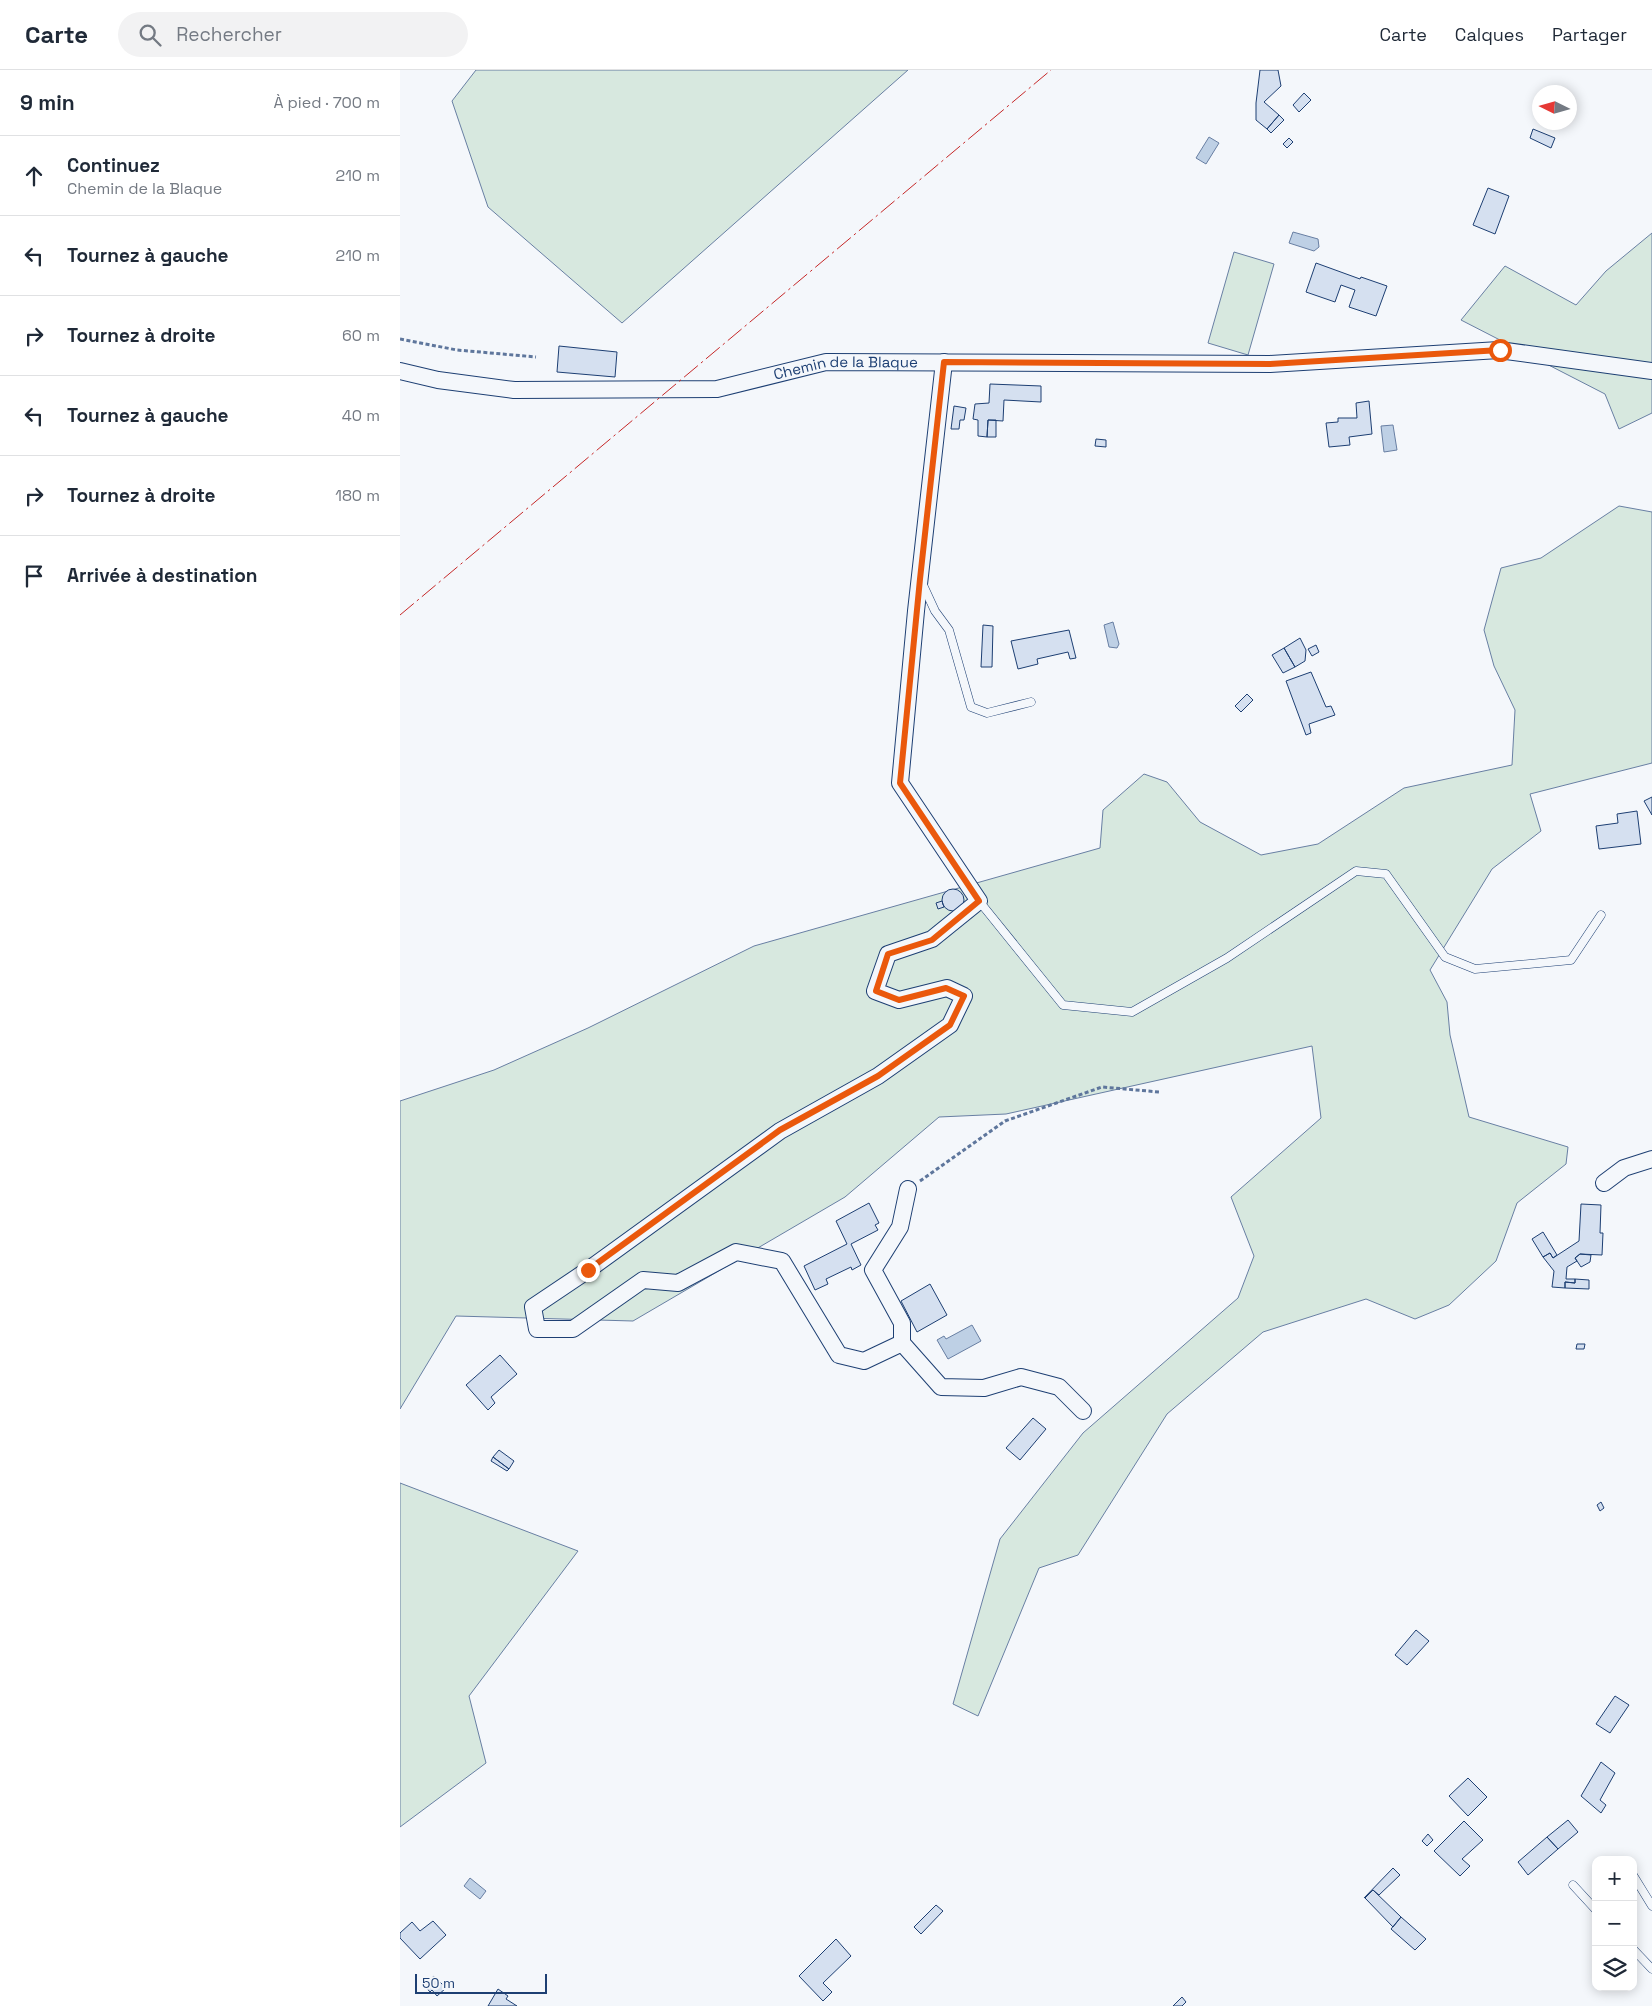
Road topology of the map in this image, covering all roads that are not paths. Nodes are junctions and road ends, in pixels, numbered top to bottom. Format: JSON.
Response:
{"nodes":[{"id":1,"x":944,"y":362,"type":"junction"},
{"id":2,"x":400,"y":371,"type":"edge"},
{"id":3,"x":1652,"y":371,"type":"edge"},
{"id":4,"x":920,"y":579,"type":"junction"},
{"id":5,"x":1031,"y":702,"type":"dead end"},
{"id":6,"x":979,"y":901,"type":"junction"},
{"id":7,"x":1601,"y":915,"type":"dead end"},
{"id":8,"x":1652,"y":1158,"type":"edge"},
{"id":9,"x":1604,"y":1183,"type":"dead end"},
{"id":10,"x":908,"y":1189,"type":"road end"},
{"id":11,"x":902,"y":1343,"type":"junction"},
{"id":12,"x":1083,"y":1411,"type":"dead end"},
{"id":13,"x":1637,"y":1882,"type":"edge"},
{"id":14,"x":1573,"y":1885,"type":"dead end"},
{"id":15,"x":1592,"y":1906,"type":"edge"},
{"id":16,"x":1652,"y":1906,"type":"edge"},
{"id":17,"x":1637,"y":1953,"type":"edge"},
{"id":18,"x":1652,"y":1969,"type":"edge"}],
"edges":[{"from":1,"to":2,"type":"street","name":"Chemin de la Blaque"},
{"from":1,"to":3,"type":"street","name":"Chemin de la Blaque"},
{"from":1,"to":4,"type":"street"},
{"from":4,"to":5,"type":"lane"},
{"from":4,"to":6,"type":"street"},
{"from":6,"to":7,"type":"lane"},
{"from":6,"to":11,"type":"street"},
{"from":8,"to":9,"type":"street"},
{"from":10,"to":11,"type":"street"},
{"from":11,"to":12,"type":"street"},
{"from":13,"to":16,"type":"lane"},
{"from":14,"to":15,"type":"lane"},
{"from":17,"to":18,"type":"lane"}]}
